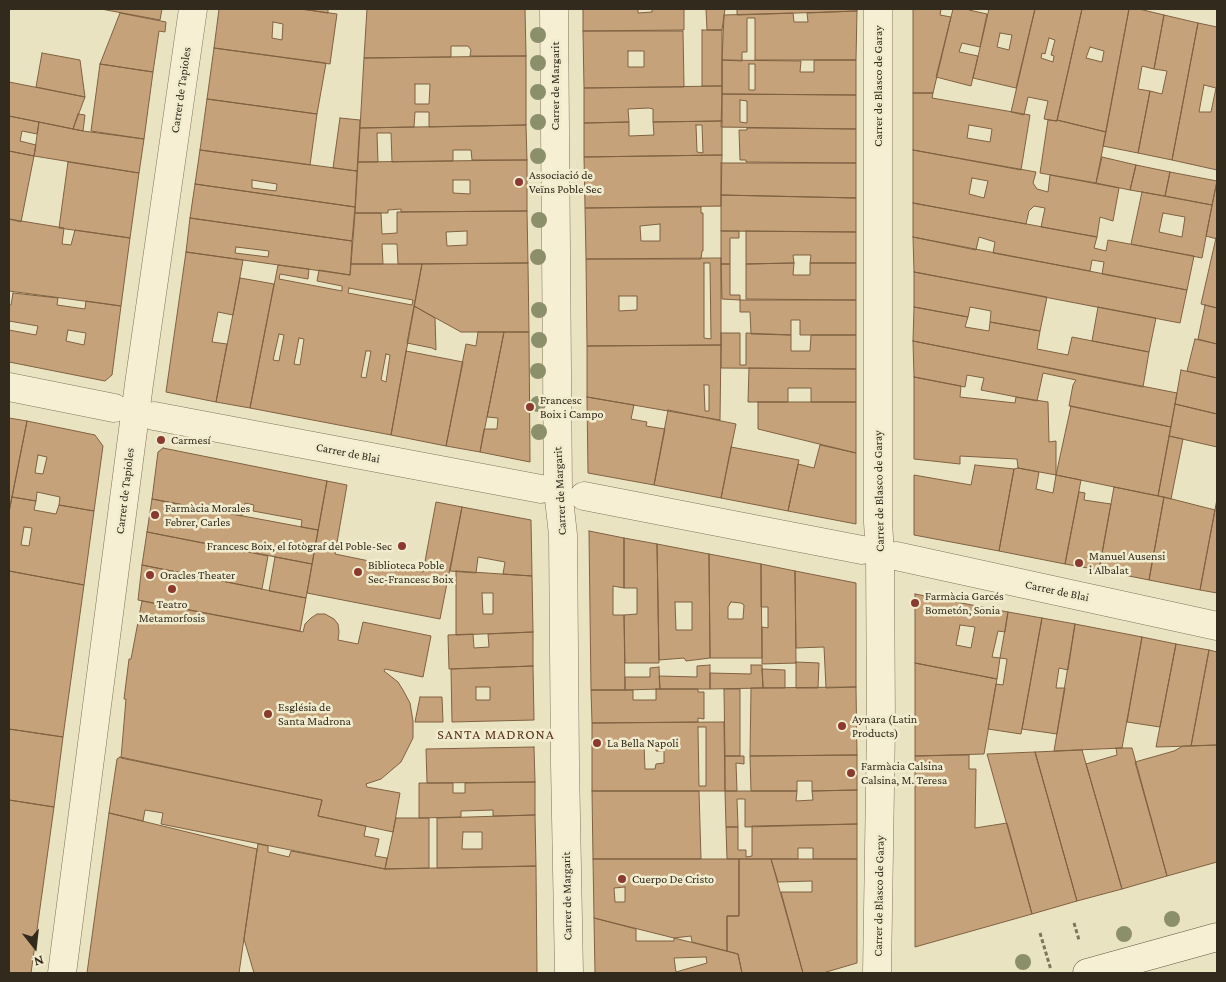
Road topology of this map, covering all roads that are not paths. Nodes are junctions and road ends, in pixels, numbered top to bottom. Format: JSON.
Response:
{"nodes":[{"id":1,"x":193,"y":9,"type":"edge"},
{"id":2,"x":554,"y":9,"type":"edge"},
{"id":3,"x":878,"y":9,"type":"edge"},
{"id":4,"x":9,"y":387,"type":"edge"},
{"id":5,"x":114,"y":408,"type":"dead end"},
{"id":6,"x":154,"y":416,"type":"dead end"},
{"id":7,"x":541,"y":489,"type":"dead end"},
{"id":8,"x":584,"y":496,"type":"dead end"},
{"id":9,"x":862,"y":550,"type":"dead end"},
{"id":10,"x":896,"y":556,"type":"dead end"},
{"id":11,"x":1217,"y":626,"type":"edge"},
{"id":12,"x":1217,"y":937,"type":"edge"},
{"id":13,"x":1084,"y":961,"type":"edge"},
{"id":14,"x":62,"y":973,"type":"edge"},
{"id":15,"x":569,"y":973,"type":"edge"},
{"id":16,"x":877,"y":973,"type":"edge"}],
"edges":[{"from":1,"to":14,"type":"street","name":"Carrer de Tapioles"},
{"from":2,"to":15,"type":"street","name":"Carrer de Margarit"},
{"from":3,"to":16,"type":"street","name":"Carrer de Blasco de Garay"},
{"from":4,"to":5,"type":"street"},
{"from":6,"to":7,"type":"street","name":"Carrer de Blai"},
{"from":8,"to":9,"type":"street"},
{"from":10,"to":11,"type":"street","name":"Carrer de Blai"},
{"from":12,"to":13,"type":"street"}]}
